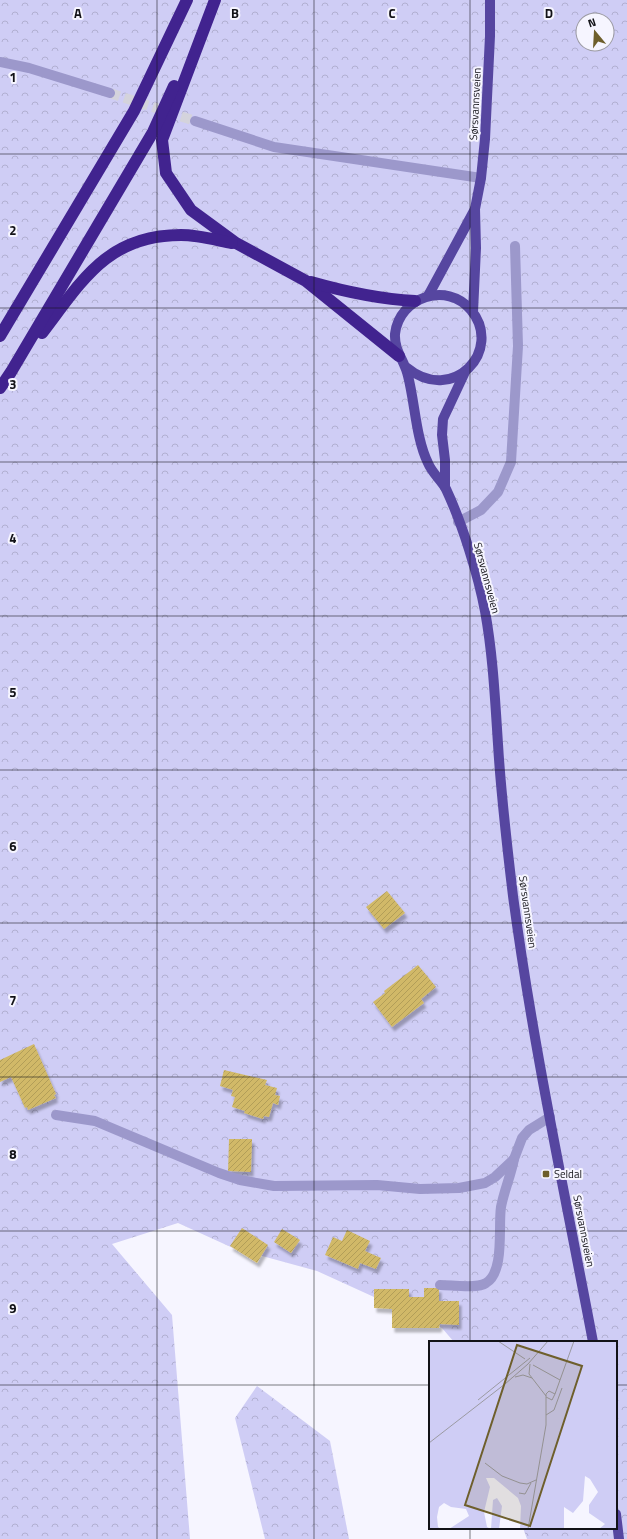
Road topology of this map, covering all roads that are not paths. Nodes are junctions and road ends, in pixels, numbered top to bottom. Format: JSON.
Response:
{"nodes":[{"id":1,"x":187,"y":0,"type":"edge"},
{"id":2,"x":214,"y":0,"type":"edge"},
{"id":3,"x":490,"y":0,"type":"edge"},
{"id":4,"x":0,"y":62,"type":"edge"},
{"id":5,"x":110,"y":93,"type":"tunnel mouth"},
{"id":6,"x":196,"y":121,"type":"tunnel mouth"},
{"id":7,"x":481,"y":178,"type":"junction"},
{"id":8,"x":475,"y":209,"type":"junction"},
{"id":9,"x":236,"y":243,"type":"junction"},
{"id":10,"x":515,"y":246,"type":"dead end"},
{"id":11,"x":306,"y":281,"type":"junction"},
{"id":12,"x":428,"y":296,"type":"junction"},
{"id":13,"x":415,"y":301,"type":"junction"},
{"id":14,"x":473,"y":312,"type":"junction"},
{"id":15,"x":0,"y":336,"type":"edge"},
{"id":16,"x":399,"y":356,"type":"junction"},
{"id":17,"x":406,"y":366,"type":"junction"},
{"id":18,"x":466,"y":371,"type":"junction"},
{"id":19,"x":11,"y":372,"type":"junction"},
{"id":20,"x":0,"y":388,"type":"edge"},
{"id":21,"x":445,"y":487,"type":"junction"},
{"id":22,"x":458,"y":522,"type":"junction"},
{"id":23,"x":56,"y":1115,"type":"dead end"},
{"id":24,"x":550,"y":1117,"type":"junction"},
{"id":25,"x":514,"y":1159,"type":"junction"},
{"id":26,"x":440,"y":1285,"type":"dead end"},
{"id":27,"x":593,"y":1341,"type":"edge"},
{"id":28,"x":617,"y":1522,"type":"edge"},
{"id":29,"x":619,"y":1539,"type":"edge"}],
"edges":[{"from":1,"to":15,"type":"highway"},
{"from":2,"to":9,"type":"highway"},
{"from":2,"to":19,"type":"highway"},
{"from":3,"to":7,"type":"main road","name":"Sørsvannsveien"},
{"from":4,"to":5,"type":"street"},
{"from":6,"to":7,"type":"street"},
{"from":7,"to":8,"type":"main road","name":"Sørsvannsveien"},
{"from":8,"to":12,"type":"main road","name":"Sørsvannsveien"},
{"from":8,"to":14,"type":"main road","name":"Sørsvannsveien"},
{"from":9,"to":11,"type":"highway"},
{"from":9,"to":19,"type":"highway"},
{"from":10,"to":22,"type":"street"},
{"from":11,"to":13,"type":"highway"},
{"from":11,"to":16,"type":"highway"},
{"from":12,"to":13,"type":"main road"},
{"from":12,"to":14,"type":"main road"},
{"from":13,"to":16,"type":"main road"},
{"from":14,"to":18,"type":"main road"},
{"from":16,"to":17,"type":"main road"},
{"from":17,"to":18,"type":"main road"},
{"from":17,"to":21,"type":"main road","name":"Sørsvannsveien"},
{"from":18,"to":21,"type":"main road","name":"Sørsvannsveien"},
{"from":19,"to":20,"type":"highway"},
{"from":21,"to":22,"type":"main road","name":"Sørsvannsveien"},
{"from":22,"to":24,"type":"main road","name":"Sørsvannsveien"},
{"from":23,"to":25,"type":"street"},
{"from":24,"to":25,"type":"street"},
{"from":24,"to":27,"type":"main road","name":"Sørsvannsveien"},
{"from":25,"to":26,"type":"street"},
{"from":28,"to":29,"type":"main road"}]}
